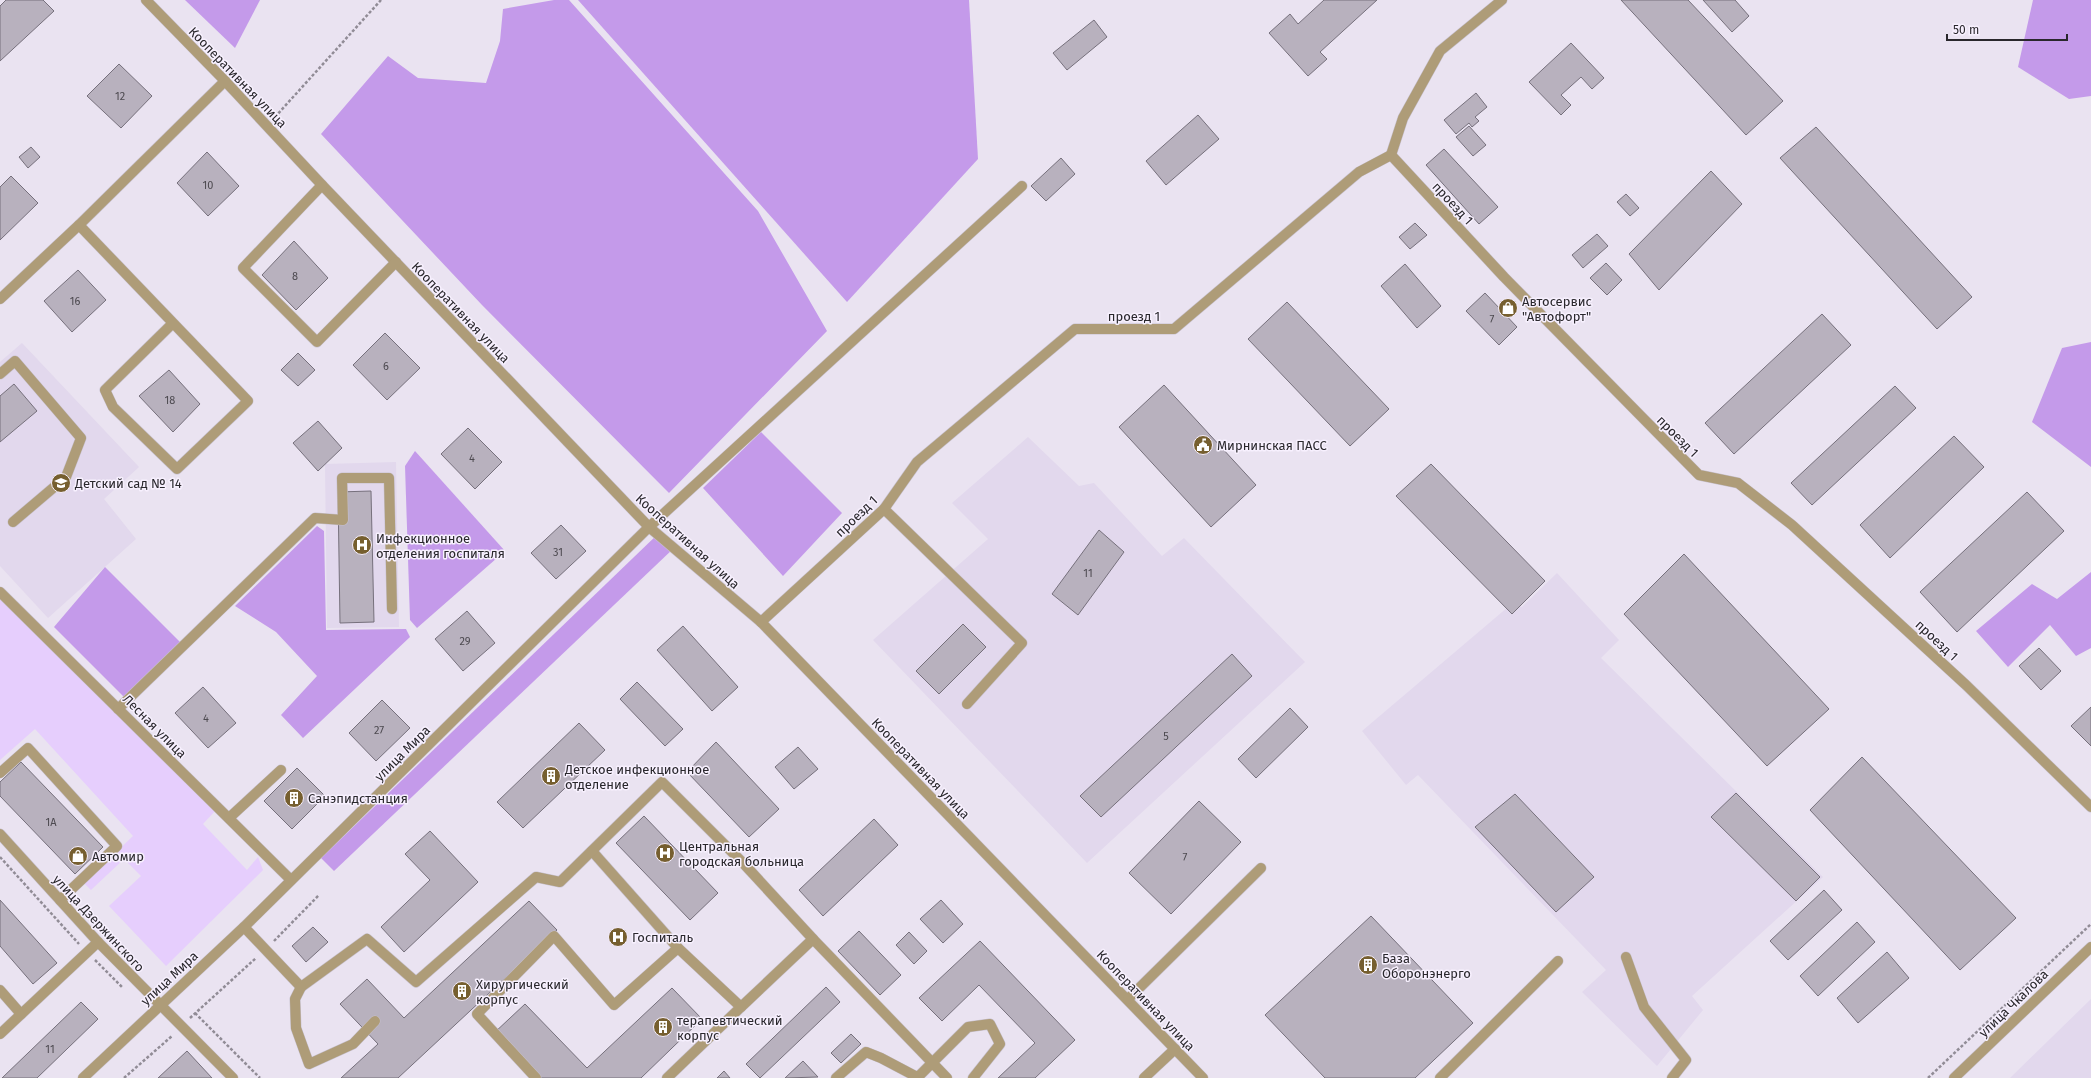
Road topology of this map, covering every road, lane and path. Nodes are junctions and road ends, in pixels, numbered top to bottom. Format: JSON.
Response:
{"nodes":[{"id":1,"x":146,"y":0,"type":"edge"},
{"id":2,"x":381,"y":0,"type":"edge"},
{"id":3,"x":1502,"y":0,"type":"edge"},
{"id":4,"x":225,"y":81,"type":"junction"},
{"id":5,"x":267,"y":126,"type":"junction"},
{"id":6,"x":1391,"y":156,"type":"junction"},
{"id":7,"x":322,"y":185,"type":"junction"},
{"id":8,"x":1022,"y":186,"type":"dead end"},
{"id":9,"x":79,"y":225,"type":"junction"},
{"id":10,"x":396,"y":262,"type":"junction"},
{"id":11,"x":0,"y":299,"type":"edge"},
{"id":12,"x":173,"y":323,"type":"junction"},
{"id":13,"x":0,"y":374,"type":"edge"},
{"id":14,"x":884,"y":509,"type":"junction"},
{"id":15,"x":14,"y":522,"type":"dead end"},
{"id":16,"x":649,"y":527,"type":"junction"},
{"id":17,"x":0,"y":592,"type":"edge"},
{"id":18,"x":392,"y":609,"type":"dead end"},
{"id":19,"x":761,"y":622,"type":"junction"},
{"id":20,"x":967,"y":704,"type":"dead end"},
{"id":21,"x":118,"y":709,"type":"junction"},
{"id":22,"x":281,"y":770,"type":"dead end"},
{"id":23,"x":0,"y":773,"type":"edge"},
{"id":24,"x":2091,"y":807,"type":"edge"},
{"id":25,"x":229,"y":818,"type":"junction"},
{"id":26,"x":0,"y":834,"type":"edge"},
{"id":27,"x":592,"y":851,"type":"junction"},
{"id":28,"x":0,"y":857,"type":"edge"},
{"id":29,"x":1261,"y":868,"type":"dead end"},
{"id":30,"x":291,"y":880,"type":"junction"},
{"id":31,"x":319,"y":895,"type":"dead end"},
{"id":32,"x":60,"y":900,"type":"junction"},
{"id":33,"x":2091,"y":924,"type":"edge"},
{"id":34,"x":244,"y":927,"type":"junction"},
{"id":35,"x":813,"y":939,"type":"junction"},
{"id":36,"x":98,"y":942,"type":"junction"},
{"id":37,"x":2091,"y":947,"type":"edge"},
{"id":38,"x":678,"y":948,"type":"junction"},
{"id":39,"x":264,"y":950,"type":"junction"},
{"id":40,"x":87,"y":952,"type":"junction"},
{"id":41,"x":1626,"y":957,"type":"dead end"},
{"id":42,"x":1558,"y":961,"type":"dead end"},
{"id":43,"x":301,"y":987,"type":"junction"},
{"id":44,"x":0,"y":990,"type":"edge"},
{"id":45,"x":127,"y":992,"type":"dead end"},
{"id":46,"x":1128,"y":999,"type":"junction"},
{"id":47,"x":159,"y":1005,"type":"junction"},
{"id":48,"x":741,"y":1007,"type":"junction"},
{"id":49,"x":195,"y":1013,"type":"junction"},
{"id":50,"x":21,"y":1014,"type":"junction"},
{"id":51,"x":375,"y":1021,"type":"dead end"},
{"id":52,"x":183,"y":1025,"type":"junction"},
{"id":53,"x":166,"y":1031,"type":"dead end"},
{"id":54,"x":0,"y":1034,"type":"edge"},
{"id":55,"x":172,"y":1036,"type":"junction"},
{"id":56,"x":1176,"y":1049,"type":"junction"},
{"id":57,"x":931,"y":1063,"type":"junction"},
{"id":58,"x":83,"y":1078,"type":"edge"},
{"id":59,"x":124,"y":1078,"type":"edge"},
{"id":60,"x":234,"y":1078,"type":"edge"},
{"id":61,"x":260,"y":1078,"type":"edge"},
{"id":62,"x":536,"y":1078,"type":"edge"},
{"id":63,"x":668,"y":1078,"type":"edge"},
{"id":64,"x":836,"y":1078,"type":"edge"},
{"id":65,"x":917,"y":1078,"type":"edge"},
{"id":66,"x":946,"y":1078,"type":"edge"},
{"id":67,"x":973,"y":1078,"type":"edge"},
{"id":68,"x":1144,"y":1078,"type":"edge"},
{"id":69,"x":1203,"y":1078,"type":"edge"},
{"id":70,"x":1440,"y":1078,"type":"edge"},
{"id":71,"x":1672,"y":1078,"type":"edge"},
{"id":72,"x":1928,"y":1078,"type":"edge"},
{"id":73,"x":1954,"y":1078,"type":"edge"}],
"edges":[{"from":1,"to":4,"type":"street","name":"Кооперативная улица"},
{"from":2,"to":5,"type":"path"},
{"from":3,"to":6,"type":"street"},
{"from":4,"to":5,"type":"street","name":"Кооперативная улица"},
{"from":4,"to":9,"type":"street"},
{"from":5,"to":7,"type":"street","name":"Кооперативная улица"},
{"from":6,"to":14,"type":"street","name":"проезд 1"},
{"from":6,"to":24,"type":"street","name":"проезд 1"},
{"from":7,"to":10,"type":"street","name":"Кооперативная улица"},
{"from":7,"to":10,"type":"street"},
{"from":8,"to":16,"type":"street","name":"улица Мира"},
{"from":9,"to":11,"type":"street"},
{"from":9,"to":12,"type":"street"},
{"from":10,"to":16,"type":"street","name":"Кооперативная улица"},
{"from":12,"to":12,"type":"street"},
{"from":13,"to":15,"type":"street"},
{"from":14,"to":19,"type":"street","name":"проезд 1"},
{"from":14,"to":20,"type":"street"},
{"from":16,"to":19,"type":"street","name":"Кооперативная улица"},
{"from":16,"to":30,"type":"street","name":"улица Мира"},
{"from":17,"to":21,"type":"street","name":"Лесная улица"},
{"from":18,"to":21,"type":"street"},
{"from":19,"to":46,"type":"street","name":"Кооперативная улица"},
{"from":21,"to":25,"type":"street","name":"Лесная улица"},
{"from":22,"to":25,"type":"street"},
{"from":23,"to":32,"type":"street"},
{"from":25,"to":30,"type":"street","name":"Лесная улица"},
{"from":26,"to":32,"type":"street","name":"улица Дзержинского"},
{"from":27,"to":35,"type":"street"},
{"from":27,"to":38,"type":"street"},
{"from":27,"to":43,"type":"street"},
{"from":28,"to":40,"type":"path"},
{"from":29,"to":46,"type":"street"},
{"from":30,"to":34,"type":"street","name":"улица Мира"},
{"from":31,"to":39,"type":"path"},
{"from":32,"to":36,"type":"street","name":"улица Дзержинского"},
{"from":33,"to":72,"type":"path"},
{"from":34,"to":39,"type":"street"},
{"from":34,"to":47,"type":"street","name":"улица Мира"},
{"from":35,"to":48,"type":"street"},
{"from":35,"to":57,"type":"street"},
{"from":36,"to":40,"type":"street"},
{"from":36,"to":47,"type":"street","name":"улица Дзержинского"},
{"from":37,"to":73,"type":"street","name":"улица Чкалова"},
{"from":38,"to":48,"type":"street"},
{"from":38,"to":62,"type":"street"},
{"from":39,"to":43,"type":"street"},
{"from":39,"to":49,"type":"path"},
{"from":40,"to":45,"type":"path"},
{"from":40,"to":50,"type":"street"},
{"from":41,"to":71,"type":"street"},
{"from":42,"to":70,"type":"street"},
{"from":43,"to":51,"type":"street"},
{"from":44,"to":50,"type":"street"},
{"from":46,"to":56,"type":"street","name":"Кооперативная улица"},
{"from":47,"to":52,"type":"street","name":"улица Дзержинского"},
{"from":47,"to":58,"type":"street","name":"улица Мира"},
{"from":48,"to":63,"type":"street"},
{"from":49,"to":52,"type":"path"},
{"from":49,"to":61,"type":"path"},
{"from":50,"to":54,"type":"street"},
{"from":52,"to":55,"type":"path"},
{"from":52,"to":60,"type":"street","name":"улица Дзержинского"},
{"from":53,"to":55,"type":"path"},
{"from":55,"to":59,"type":"path"},
{"from":56,"to":68,"type":"street"},
{"from":56,"to":69,"type":"street","name":"Кооперативная улица"},
{"from":57,"to":65,"type":"street"},
{"from":57,"to":66,"type":"street"},
{"from":57,"to":67,"type":"street"},
{"from":64,"to":65,"type":"street"}]}
